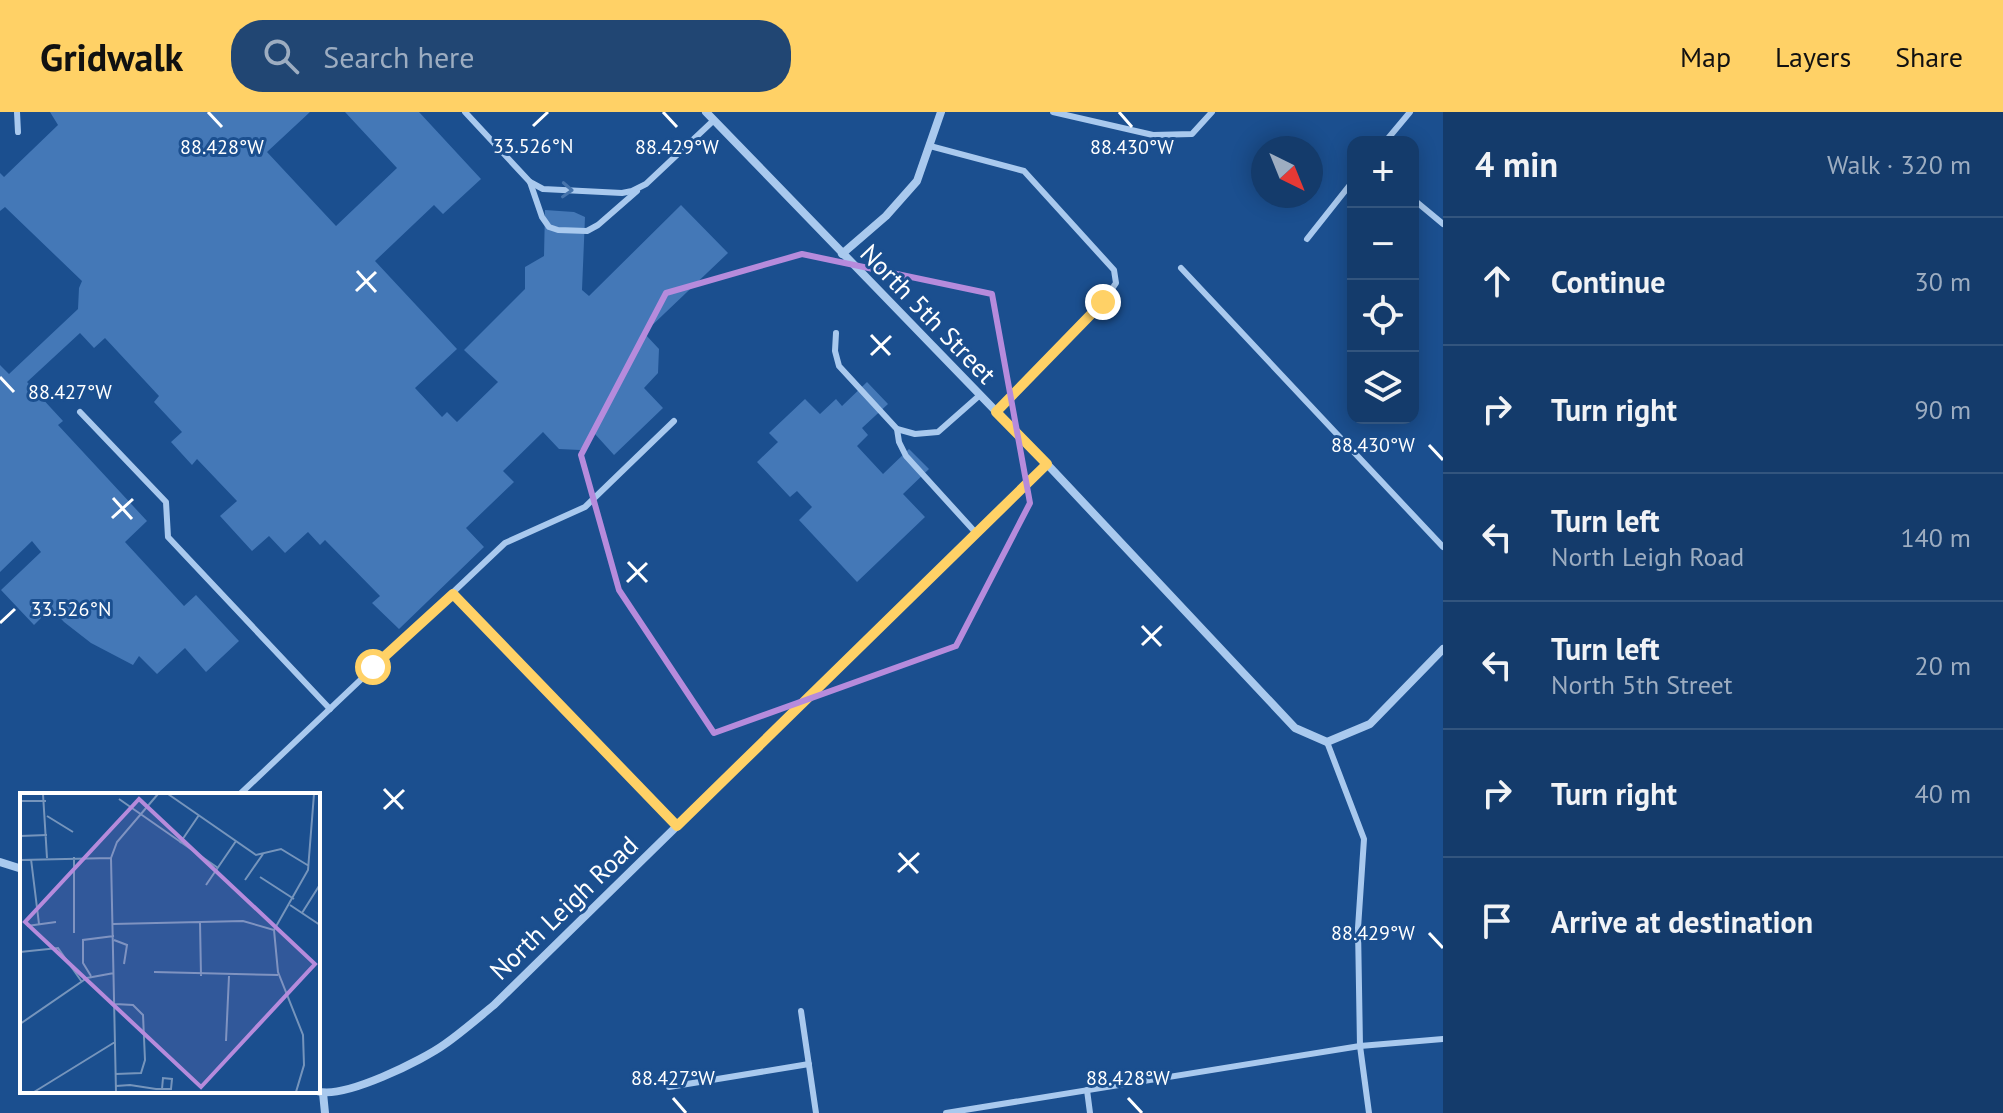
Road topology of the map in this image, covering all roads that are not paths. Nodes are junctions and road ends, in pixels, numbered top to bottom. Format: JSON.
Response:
{"nodes":[{"id":1,"x":17,"y":112,"type":"edge"},
{"id":2,"x":465,"y":112,"type":"edge"},
{"id":3,"x":706,"y":112,"type":"edge"},
{"id":4,"x":941,"y":112,"type":"edge"},
{"id":5,"x":1053,"y":112,"type":"edge"},
{"id":6,"x":1212,"y":112,"type":"edge"},
{"id":7,"x":1410,"y":112,"type":"edge"},
{"id":8,"x":714,"y":120,"type":"junction"},
{"id":9,"x":18,"y":132,"type":"dead end"},
{"id":10,"x":1390,"y":136,"type":"edge"},
{"id":11,"x":930,"y":146,"type":"junction"},
{"id":12,"x":530,"y":182,"type":"junction"},
{"id":13,"x":646,"y":184,"type":"junction"},
{"id":14,"x":1347,"y":189,"type":"edge"},
{"id":15,"x":1419,"y":204,"type":"edge"},
{"id":16,"x":1443,"y":224,"type":"edge"},
{"id":17,"x":1307,"y":239,"type":"dead end"},
{"id":18,"x":842,"y":254,"type":"junction"},
{"id":19,"x":1181,"y":268,"type":"dead end"},
{"id":20,"x":836,"y":333,"type":"dead end"},
{"id":21,"x":980,"y":395,"type":"junction"},
{"id":22,"x":80,"y":412,"type":"dead end"},
{"id":23,"x":996,"y":412,"type":"junction"},
{"id":24,"x":674,"y":421,"type":"dead end"},
{"id":25,"x":897,"y":429,"type":"junction"},
{"id":26,"x":1047,"y":464,"type":"junction"},
{"id":27,"x":976,"y":533,"type":"junction"},
{"id":28,"x":1443,"y":547,"type":"edge"},
{"id":29,"x":453,"y":594,"type":"junction"},
{"id":30,"x":1443,"y":649,"type":"edge"},
{"id":31,"x":330,"y":709,"type":"junction"},
{"id":32,"x":1327,"y":742,"type":"junction"},
{"id":33,"x":241,"y":793,"type":"edge"},
{"id":34,"x":677,"y":826,"type":"junction"},
{"id":35,"x":0,"y":862,"type":"edge"},
{"id":36,"x":20,"y":868,"type":"edge"},
{"id":37,"x":801,"y":1011,"type":"dead end"},
{"id":38,"x":1443,"y":1039,"type":"edge"},
{"id":39,"x":1360,"y":1046,"type":"junction"},
{"id":40,"x":809,"y":1064,"type":"junction"},
{"id":41,"x":669,"y":1087,"type":"dead end"},
{"id":42,"x":1087,"y":1090,"type":"junction"},
{"id":43,"x":320,"y":1092,"type":"edge"},
{"id":44,"x":325,"y":1113,"type":"edge"},
{"id":45,"x":816,"y":1113,"type":"edge"},
{"id":46,"x":946,"y":1113,"type":"edge"},
{"id":47,"x":1090,"y":1113,"type":"edge"},
{"id":48,"x":1369,"y":1113,"type":"edge"}],
"edges":[{"from":1,"to":9,"type":"lane"},
{"from":2,"to":12,"type":"lane"},
{"from":3,"to":8,"type":"street","name":"North 5th Street"},
{"from":4,"to":11,"type":"street"},
{"from":5,"to":6,"type":"lane"},
{"from":7,"to":10,"type":"lane"},
{"from":8,"to":13,"type":"lane"},
{"from":8,"to":18,"type":"street","name":"North 5th Street"},
{"from":11,"to":18,"type":"street"},
{"from":11,"to":23,"type":"lane"},
{"from":12,"to":13,"type":"lane","one_way":true},
{"from":12,"to":13,"type":"lane"},
{"from":14,"to":17,"type":"lane"},
{"from":15,"to":16,"type":"lane"},
{"from":18,"to":21,"type":"street","name":"North 5th Street"},
{"from":19,"to":28,"type":"lane"},
{"from":20,"to":25,"type":"lane"},
{"from":21,"to":23,"type":"street","name":"North 5th Street"},
{"from":21,"to":25,"type":"lane"},
{"from":22,"to":31,"type":"lane"},
{"from":23,"to":26,"type":"street","name":"North 5th Street"},
{"from":24,"to":29,"type":"lane"},
{"from":25,"to":27,"type":"lane"},
{"from":26,"to":27,"type":"street","name":"North Leigh Road"},
{"from":26,"to":32,"type":"street","name":"North 5th Street"},
{"from":27,"to":34,"type":"street","name":"North Leigh Road"},
{"from":29,"to":31,"type":"lane"},
{"from":29,"to":34,"type":"lane"},
{"from":30,"to":32,"type":"street"},
{"from":31,"to":33,"type":"lane"},
{"from":32,"to":39,"type":"lane"},
{"from":34,"to":43,"type":"street","name":"North Leigh Road"},
{"from":35,"to":36,"type":"street"},
{"from":37,"to":40,"type":"lane"},
{"from":38,"to":39,"type":"lane"},
{"from":39,"to":42,"type":"lane"},
{"from":39,"to":48,"type":"lane"},
{"from":40,"to":41,"type":"lane"},
{"from":40,"to":45,"type":"lane"},
{"from":42,"to":46,"type":"lane"},
{"from":42,"to":47,"type":"lane"},
{"from":43,"to":44,"type":"street"}]}
